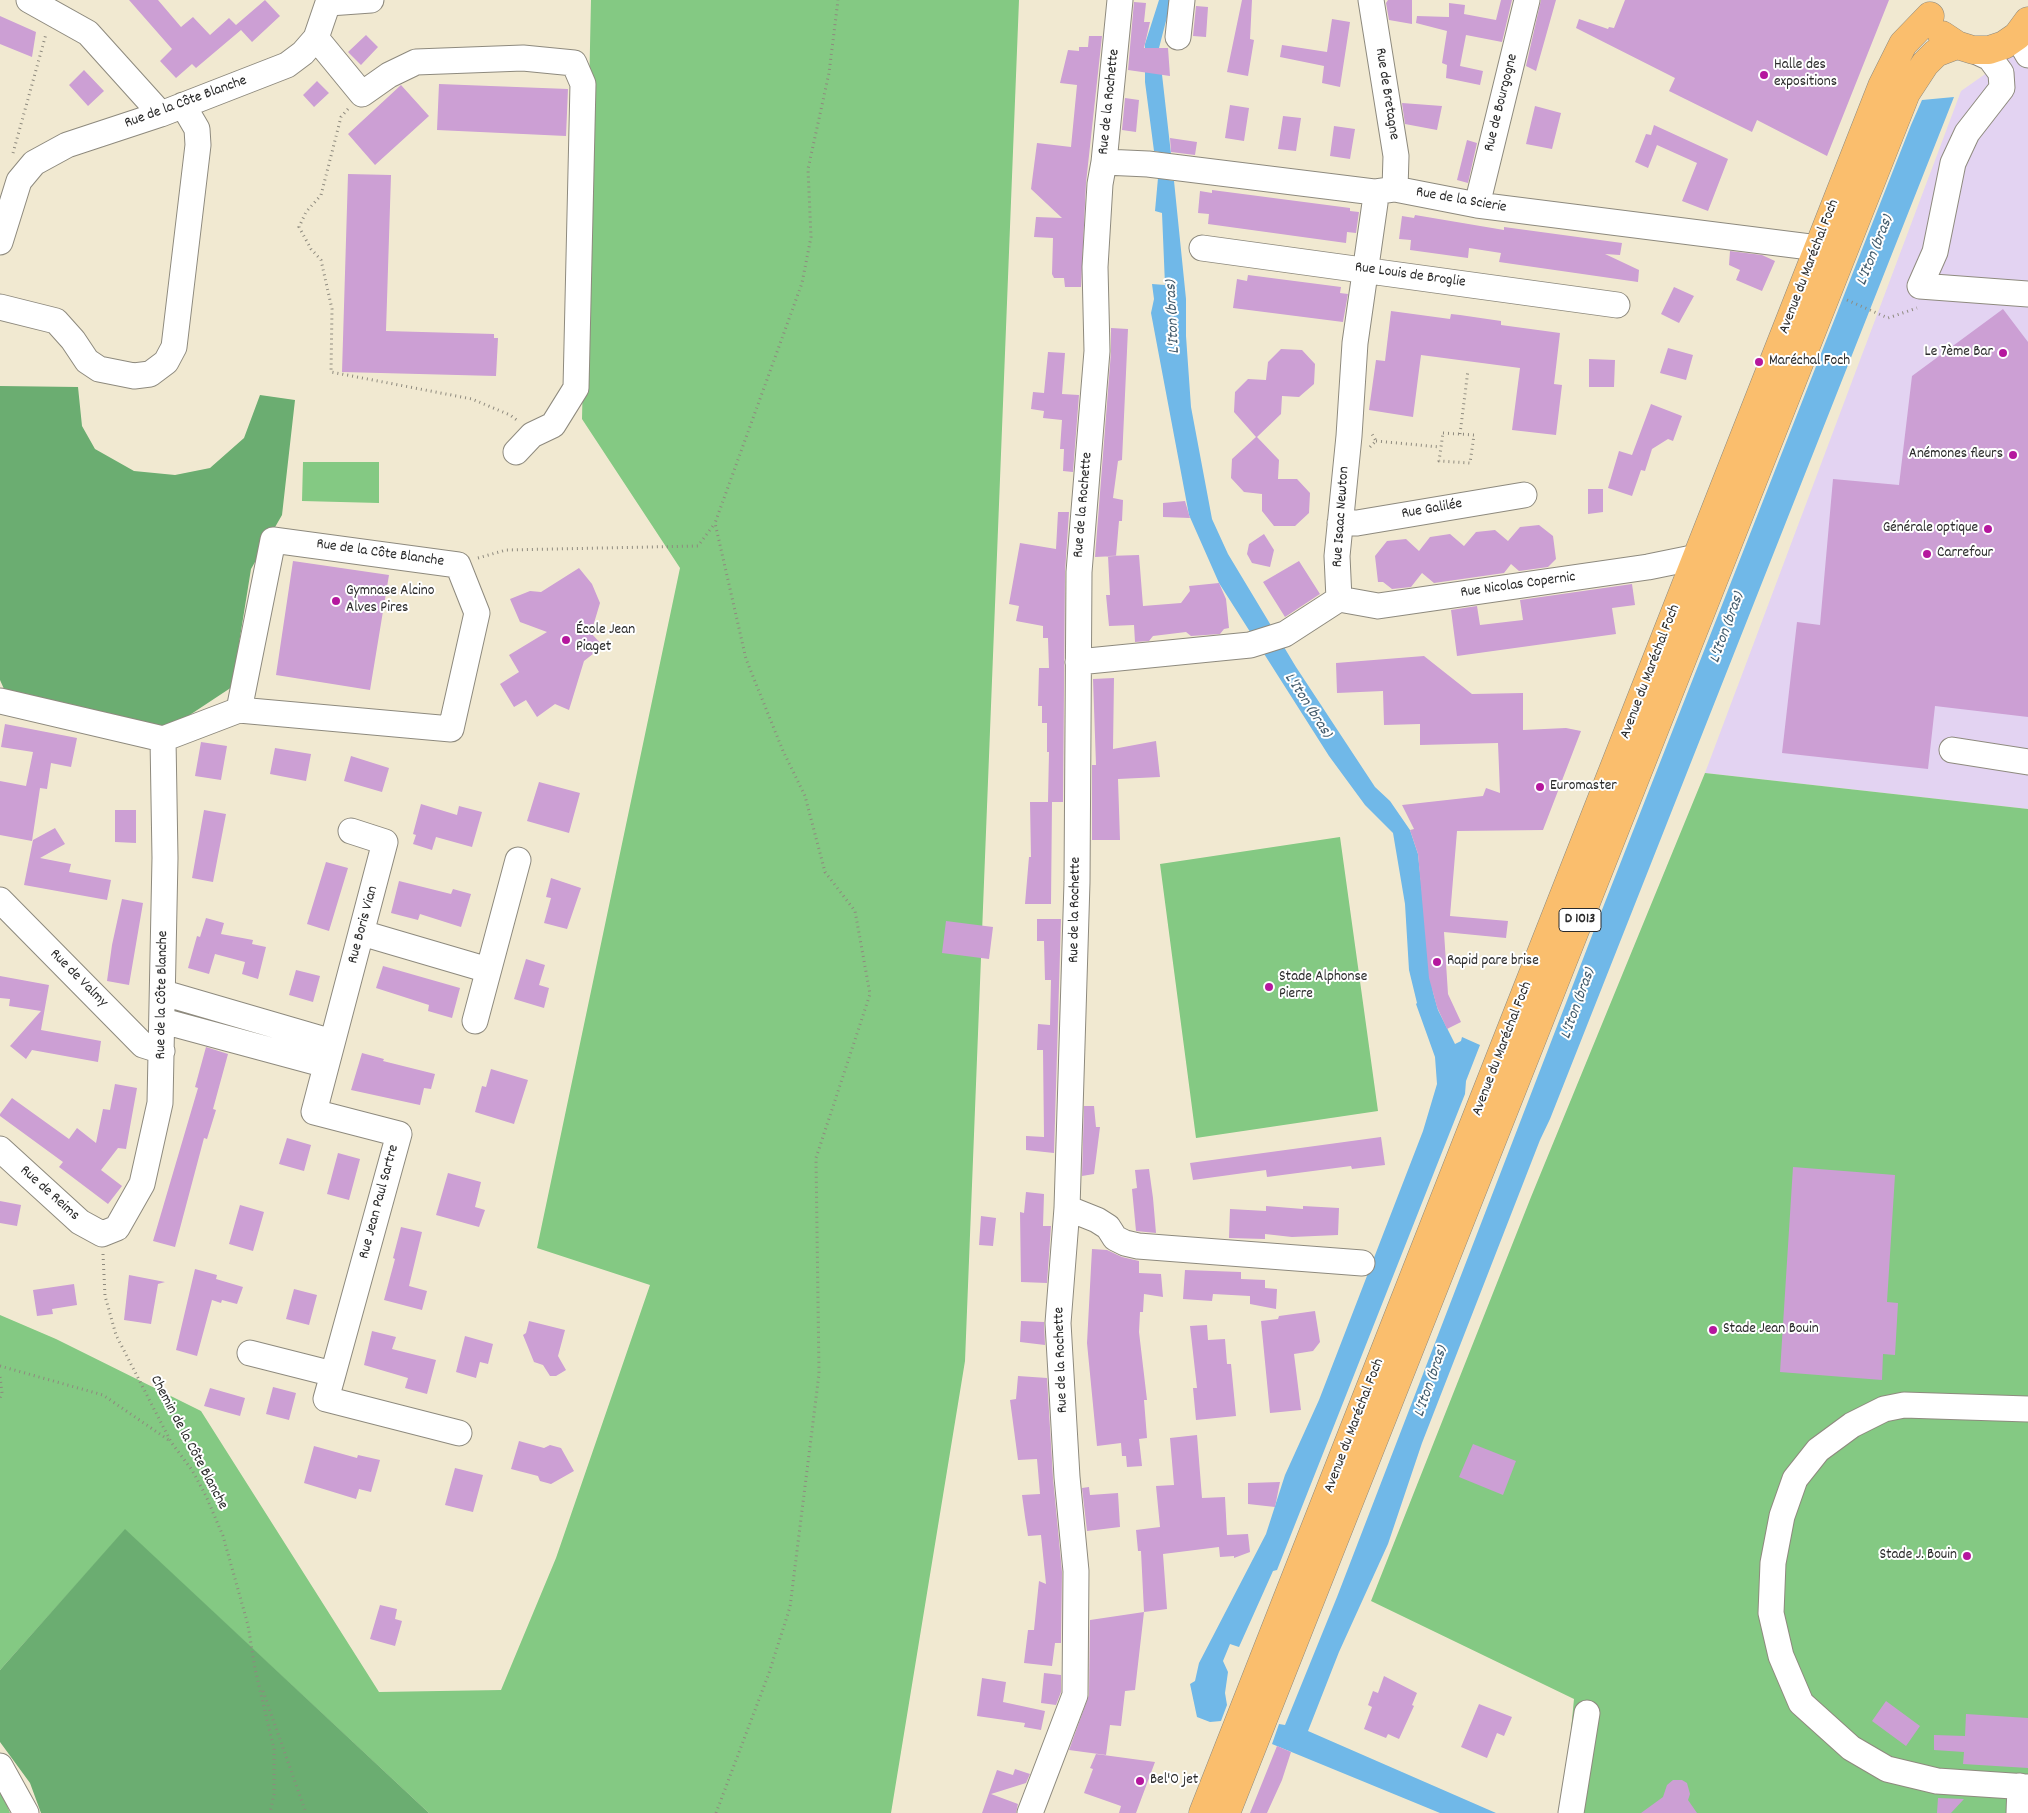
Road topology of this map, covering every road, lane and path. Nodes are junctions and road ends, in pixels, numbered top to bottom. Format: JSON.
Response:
{"nodes":[{"id":1,"x":29,"y":0,"type":"edge"},
{"id":2,"x":371,"y":0,"type":"edge"},
{"id":3,"x":838,"y":0,"type":"edge"},
{"id":4,"x":1120,"y":0,"type":"edge"},
{"id":5,"x":1182,"y":0,"type":"edge"},
{"id":6,"x":1371,"y":0,"type":"edge"},
{"id":7,"x":1527,"y":0,"type":"edge"},
{"id":8,"x":329,"y":1,"type":"edge"},
{"id":9,"x":53,"y":6,"type":"edge"},
{"id":10,"x":1928,"y":8,"type":"edge"},
{"id":11,"x":2024,"y":37,"type":"edge"},
{"id":12,"x":316,"y":38,"type":"junction"},
{"id":13,"x":1178,"y":38,"type":"dead end"},
{"id":14,"x":1965,"y":48,"type":"junction"},
{"id":15,"x":362,"y":94,"type":"junction"},
{"id":16,"x":172,"y":109,"type":"junction"},
{"id":17,"x":1104,"y":162,"type":"junction"},
{"id":18,"x":9,"y":178,"type":"edge"},
{"id":19,"x":1385,"y":190,"type":"junction"},
{"id":20,"x":1477,"y":206,"type":"junction"},
{"id":21,"x":0,"y":242,"type":"edge"},
{"id":22,"x":1202,"y":248,"type":"dead end"},
{"id":23,"x":1818,"y":248,"type":"junction"},
{"id":24,"x":1365,"y":270,"type":"junction"},
{"id":25,"x":2028,"y":294,"type":"edge"},
{"id":26,"x":1839,"y":297,"type":"dead end"},
{"id":27,"x":1618,"y":305,"type":"dead end"},
{"id":28,"x":0,"y":307,"type":"edge"},
{"id":29,"x":1888,"y":318,"type":"dead end"},
{"id":30,"x":1468,"y":370,"type":"dead end"},
{"id":31,"x":1460,"y":434,"type":"junction"},
{"id":32,"x":1376,"y":441,"type":"dead end"},
{"id":33,"x":524,"y":444,"type":"joint"},
{"id":34,"x":1440,"y":447,"type":"junction"},
{"id":35,"x":1524,"y":495,"type":"dead end"},
{"id":36,"x":715,"y":523,"type":"junction"},
{"id":37,"x":1340,"y":523,"type":"junction"},
{"id":38,"x":1697,"y":557,"type":"junction"},
{"id":39,"x":458,"y":565,"type":"junction"},
{"id":40,"x":1339,"y":599,"type":"junction"},
{"id":41,"x":1078,"y":662,"type":"junction"},
{"id":42,"x":0,"y":701,"type":"edge"},
{"id":43,"x":239,"y":710,"type":"junction"},
{"id":44,"x":163,"y":739,"type":"junction"},
{"id":45,"x":1952,"y":750,"type":"dead end"},
{"id":46,"x":2028,"y":762,"type":"edge"},
{"id":47,"x":351,"y":830,"type":"dead end"},
{"id":48,"x":518,"y":860,"type":"dead end"},
{"id":49,"x":0,"y":900,"type":"edge"},
{"id":50,"x":362,"y":933,"type":"junction"},
{"id":51,"x":488,"y":970,"type":"junction"},
{"id":52,"x":164,"y":993,"type":"junction"},
{"id":53,"x":163,"y":1021,"type":"junction"},
{"id":54,"x":475,"y":1021,"type":"dead end"},
{"id":55,"x":162,"y":1051,"type":"junction"},
{"id":56,"x":329,"y":1053,"type":"junction"},
{"id":57,"x":0,"y":1148,"type":"edge"},
{"id":58,"x":1067,"y":1208,"type":"junction"},
{"id":59,"x":102,"y":1234,"type":"junction"},
{"id":60,"x":1362,"y":1263,"type":"dead end"},
{"id":61,"x":250,"y":1354,"type":"dead end"},
{"id":62,"x":0,"y":1366,"type":"edge"},
{"id":63,"x":333,"y":1374,"type":"junction"},
{"id":64,"x":0,"y":1377,"type":"edge"},
{"id":65,"x":0,"y":1398,"type":"edge"},
{"id":66,"x":2028,"y":1409,"type":"edge"},
{"id":67,"x":459,"y":1433,"type":"dead end"},
{"id":68,"x":171,"y":1442,"type":"junction"},
{"id":69,"x":255,"y":1669,"type":"junction"},
{"id":70,"x":1587,"y":1713,"type":"dead end"},
{"id":71,"x":0,"y":1766,"type":"edge"},
{"id":72,"x":2024,"y":1786,"type":"edge"},
{"id":73,"x":26,"y":1813,"type":"edge"},
{"id":74,"x":270,"y":1813,"type":"edge"},
{"id":75,"x":306,"y":1813,"type":"edge"},
{"id":76,"x":716,"y":1813,"type":"edge"},
{"id":77,"x":1030,"y":1813,"type":"edge"},
{"id":78,"x":1203,"y":1813,"type":"edge"},
{"id":79,"x":1226,"y":1813,"type":"edge"},
{"id":80,"x":1571,"y":1813,"type":"edge"},
{"id":81,"x":2020,"y":1813,"type":"edge"}],
"edges":[{"from":1,"to":9,"type":"street"},
{"from":2,"to":8,"type":"street"},
{"from":3,"to":36,"type":"path"},
{"from":4,"to":17,"type":"street","name":"Rue de la Rochette"},
{"from":5,"to":13,"type":"street"},
{"from":6,"to":19,"type":"street","name":"Rue de Bretagne"},
{"from":7,"to":20,"type":"street","name":"Rue de Bourgogne"},
{"from":8,"to":12,"type":"street","name":"Rue de la Côte Blanche"},
{"from":9,"to":16,"type":"street"},
{"from":9,"to":18,"type":"path"},
{"from":10,"to":14,"type":"main road"},
{"from":10,"to":23,"type":"main road","name":"Avenue du Maréchal Foch","number":"D 1013"},
{"from":11,"to":14,"type":"main road","name":"Avenue du Maréchal Foch"},
{"from":12,"to":15,"type":"street"},
{"from":12,"to":16,"type":"street","name":"Rue de la Côte Blanche"},
{"from":14,"to":25,"type":"street"},
{"from":14,"to":79,"type":"main road","name":"Avenue du Maréchal Foch","number":"D 1013"},
{"from":15,"to":33,"type":"path"},
{"from":15,"to":33,"type":"street"},
{"from":16,"to":18,"type":"street","name":"Rue de la Côte Blanche"},
{"from":16,"to":28,"type":"street"},
{"from":17,"to":19,"type":"street","name":"Rue de la Scierie"},
{"from":17,"to":41,"type":"street","name":"Rue de la Rochette"},
{"from":18,"to":21,"type":"street","name":"Rue de la Côte Blanche"},
{"from":19,"to":20,"type":"street","name":"Rue de la Scierie"},
{"from":19,"to":24,"type":"street","name":"Rue Isaac Newton"},
{"from":20,"to":23,"type":"street","name":"Rue de la Scierie"},
{"from":22,"to":24,"type":"street","name":"Rue Louis de Broglie"},
{"from":23,"to":38,"type":"main road","name":"Avenue du Maréchal Foch","number":"D 1013"},
{"from":24,"to":27,"type":"street","name":"Rue Louis de Broglie"},
{"from":24,"to":37,"type":"street","name":"Rue Isaac Newton"},
{"from":26,"to":29,"type":"path"},
{"from":30,"to":31,"type":"path"},
{"from":31,"to":34,"type":"path"},
{"from":31,"to":34,"type":"path"},
{"from":32,"to":34,"type":"path"},
{"from":35,"to":37,"type":"street","name":"Rue Galilée"},
{"from":36,"to":39,"type":"path"},
{"from":36,"to":76,"type":"path"},
{"from":37,"to":40,"type":"street","name":"Rue Isaac Newton"},
{"from":38,"to":40,"type":"street","name":"Rue Nicolas Copernic"},
{"from":38,"to":78,"type":"main road","name":"Avenue du Maréchal Foch","number":"D 1013"},
{"from":39,"to":43,"type":"street","name":"Rue de la Côte Blanche"},
{"from":39,"to":43,"type":"street","name":"Rue de la Côte Blanche"},
{"from":40,"to":41,"type":"street"},
{"from":41,"to":58,"type":"street","name":"Rue de la Rochette"},
{"from":42,"to":44,"type":"street"},
{"from":43,"to":44,"type":"street","name":"Rue de la Côte Blanche"},
{"from":44,"to":52,"type":"street","name":"Rue de la Côte Blanche"},
{"from":45,"to":46,"type":"street"},
{"from":47,"to":50,"type":"street","name":"Rue Boris Vian"},
{"from":48,"to":51,"type":"street"},
{"from":49,"to":55,"type":"street","name":"Rue de Valmy"},
{"from":50,"to":51,"type":"street"},
{"from":50,"to":56,"type":"street","name":"Rue Boris Vian"},
{"from":51,"to":54,"type":"street"},
{"from":52,"to":53,"type":"street","name":"Rue de la Côte Blanche"},
{"from":52,"to":56,"type":"street"},
{"from":53,"to":55,"type":"street","name":"Rue de la Côte Blanche"},
{"from":53,"to":56,"type":"street"},
{"from":55,"to":59,"type":"street","name":"Rue de la Côte Blanche"},
{"from":56,"to":63,"type":"street","name":"Rue Jean Paul Sartre"},
{"from":57,"to":59,"type":"street","name":"Rue de Reims"},
{"from":58,"to":60,"type":"street"},
{"from":58,"to":77,"type":"street","name":"Rue de la Rochette"},
{"from":59,"to":68,"type":"path","name":"Chemin de la Côte Blanche"},
{"from":61,"to":63,"type":"street"},
{"from":62,"to":68,"type":"path"},
{"from":63,"to":67,"type":"street","name":"Rue Jean Paul Sartre"},
{"from":64,"to":65,"type":"path"},
{"from":66,"to":72,"type":"street"},
{"from":68,"to":69,"type":"path","name":"Chemin de la Côte Blanche"},
{"from":69,"to":74,"type":"path","name":"Chemin de la Côte Blanche"},
{"from":69,"to":75,"type":"path"},
{"from":70,"to":80,"type":"street"},
{"from":71,"to":73,"type":"street"},
{"from":72,"to":81,"type":"street"}]}
